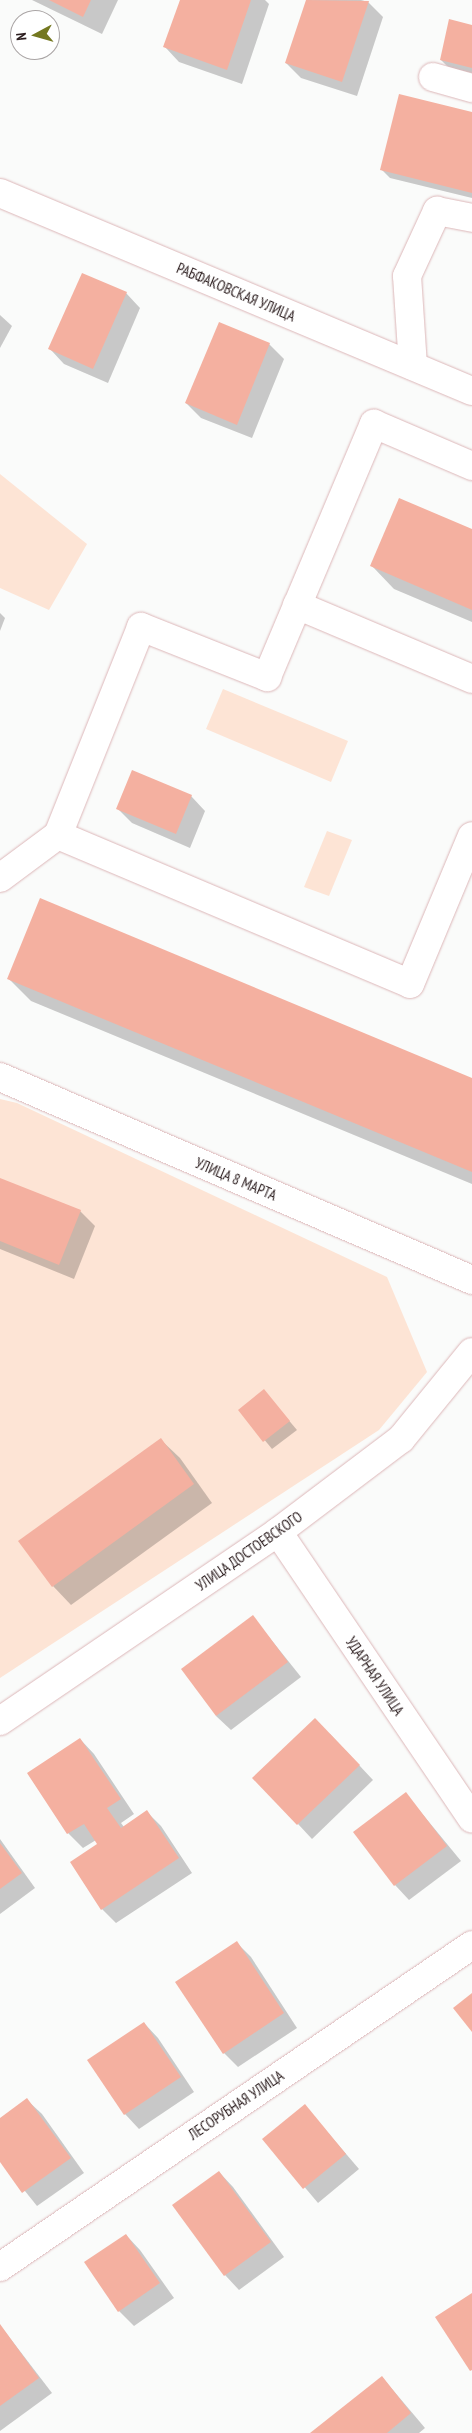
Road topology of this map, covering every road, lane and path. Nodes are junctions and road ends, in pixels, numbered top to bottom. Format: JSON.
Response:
{"nodes":[{"id":1,"x":433,"y":77,"type":"dead end"},
{"id":2,"x":472,"y":88,"type":"edge"},
{"id":3,"x":0,"y":193,"type":"edge"},
{"id":4,"x":472,"y":218,"type":"edge"},
{"id":5,"x":413,"y":366,"type":"junction"},
{"id":6,"x":472,"y":390,"type":"edge"},
{"id":7,"x":472,"y":466,"type":"edge"},
{"id":8,"x":297,"y":605,"type":"junction"},
{"id":9,"x":472,"y":679,"type":"edge"},
{"id":10,"x":58,"y":835,"type":"junction"},
{"id":11,"x":472,"y":836,"type":"edge"},
{"id":12,"x":0,"y":878,"type":"edge"},
{"id":13,"x":0,"y":1078,"type":"edge"},
{"id":14,"x":472,"y":1280,"type":"edge"},
{"id":15,"x":472,"y":1352,"type":"edge"},
{"id":16,"x":278,"y":1532,"type":"junction"},
{"id":17,"x":0,"y":1721,"type":"edge"},
{"id":18,"x":472,"y":1819,"type":"edge"},
{"id":19,"x":472,"y":1945,"type":"edge"},
{"id":20,"x":0,"y":2267,"type":"edge"}],
"edges":[{"from":1,"to":2,"type":"street"},
{"from":3,"to":5,"type":"street","name":"РАБФАКОВСКАЯ УЛИЦА"},
{"from":4,"to":5,"type":"street"},
{"from":5,"to":6,"type":"street","name":"РАБФАКОВСКАЯ УЛИЦА"},
{"from":7,"to":8,"type":"street"},
{"from":8,"to":9,"type":"street"},
{"from":8,"to":10,"type":"street"},
{"from":10,"to":11,"type":"street"},
{"from":10,"to":12,"type":"street"},
{"from":13,"to":14,"type":"street","name":"УЛИЦА 8 МАРТА"},
{"from":15,"to":16,"type":"street","name":"УЛИЦА ДОСТОЕВСКОГО"},
{"from":16,"to":17,"type":"street","name":"УЛИЦА ДОСТОЕВСКОГО"},
{"from":16,"to":18,"type":"street","name":"УДАРНАЯ УЛИЦА"},
{"from":19,"to":20,"type":"street","name":"ЛЕСОРУБНАЯ УЛИЦА"}]}
